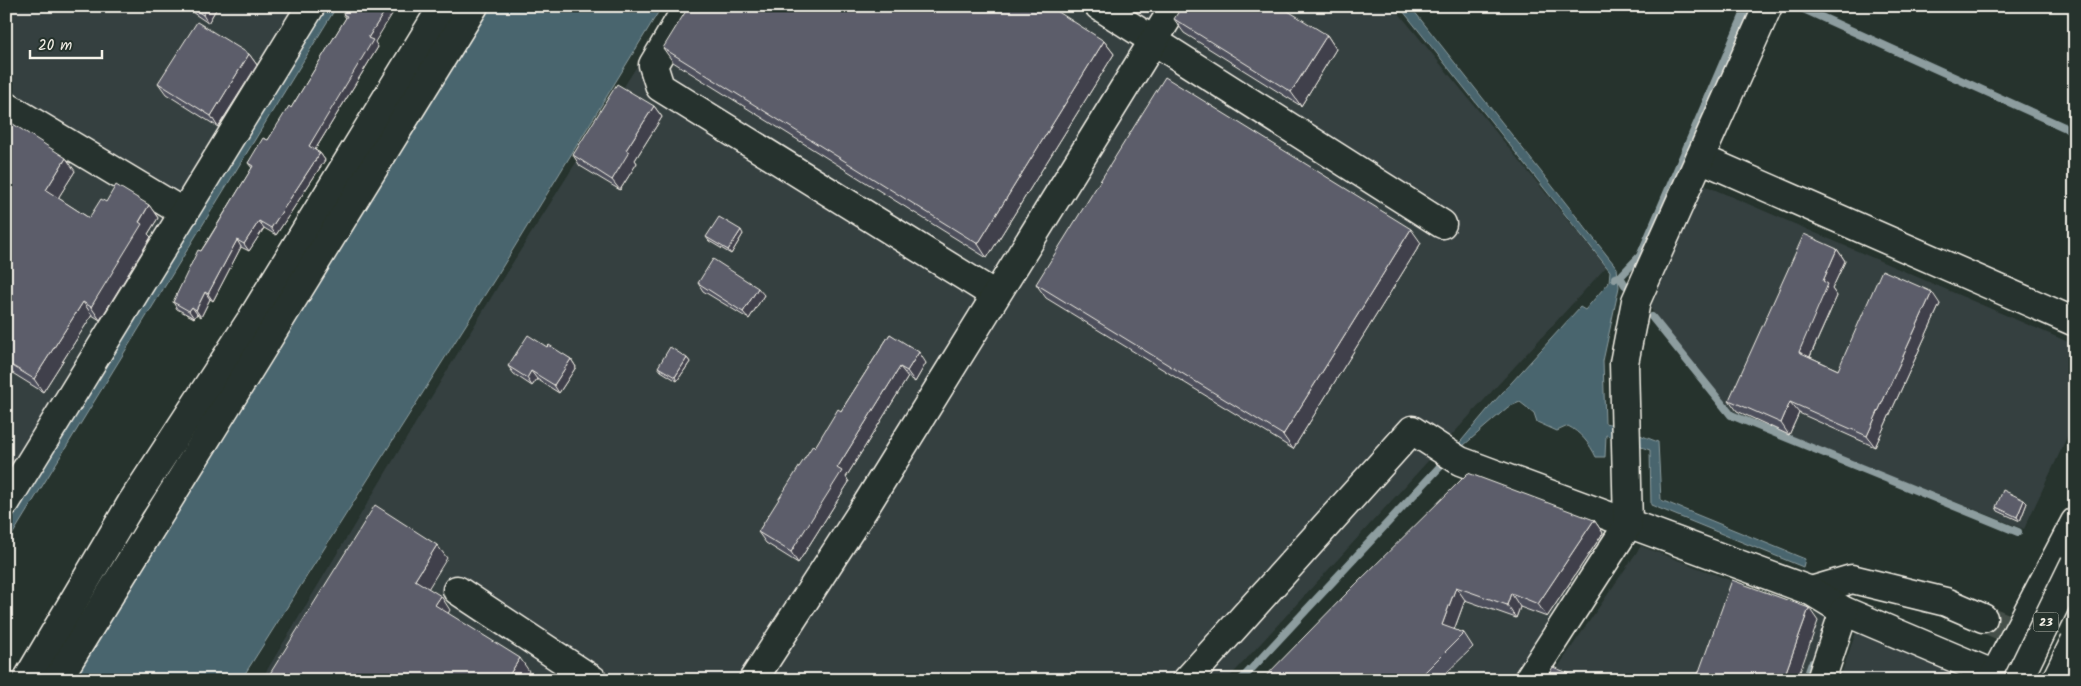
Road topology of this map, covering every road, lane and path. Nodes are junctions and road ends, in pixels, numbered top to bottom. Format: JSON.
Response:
{"nodes":[{"id":1,"x":311,"y":6,"type":"edge"},
{"id":2,"x":443,"y":6,"type":"edge"},
{"id":3,"x":474,"y":6,"type":"edge"},
{"id":4,"x":688,"y":6,"type":"edge"},
{"id":5,"x":1099,"y":6,"type":"edge"},
{"id":6,"x":1175,"y":6,"type":"edge"},
{"id":7,"x":1768,"y":6,"type":"edge"},
{"id":8,"x":1153,"y":41,"type":"junction"},
{"id":9,"x":6,"y":106,"type":"edge"},
{"id":10,"x":1700,"y":158,"type":"junction"},
{"id":11,"x":184,"y":213,"type":"junction"},
{"id":12,"x":1442,"y":224,"type":"dead end"},
{"id":13,"x":995,"y":295,"type":"junction"},
{"id":14,"x":2075,"y":322,"type":"edge"},
{"id":15,"x":6,"y":502,"type":"edge"},
{"id":16,"x":2075,"y":522,"type":"edge"},
{"id":17,"x":1628,"y":525,"type":"junction"},
{"id":18,"x":2075,"y":563,"type":"edge"},
{"id":19,"x":456,"y":590,"type":"dead end"},
{"id":20,"x":1811,"y":591,"type":"junction"},
{"id":21,"x":1844,"y":611,"type":"junction"},
{"id":22,"x":1983,"y":618,"type":"tunnel mouth"},
{"id":23,"x":2075,"y":641,"type":"edge"},
{"id":24,"x":2002,"y":678,"type":"edge"},
{"id":25,"x":27,"y":680,"type":"edge"},
{"id":26,"x":56,"y":680,"type":"edge"},
{"id":27,"x":593,"y":680,"type":"edge"},
{"id":28,"x":753,"y":680,"type":"edge"},
{"id":29,"x":1187,"y":680,"type":"edge"},
{"id":30,"x":1528,"y":680,"type":"edge"},
{"id":31,"x":1820,"y":680,"type":"edge"},
{"id":32,"x":2056,"y":680,"type":"edge"}],
"edges":[{"from":1,"to":11,"type":"main road"},
{"from":2,"to":25,"type":"main road"},
{"from":3,"to":26,"type":"main road"},
{"from":4,"to":13,"type":"main road"},
{"from":5,"to":8,"type":"main road"},
{"from":6,"to":8,"type":"main road"},
{"from":7,"to":10,"type":"main road"},
{"from":8,"to":12,"type":"main road"},
{"from":8,"to":13,"type":"main road"},
{"from":9,"to":11,"type":"main road"},
{"from":10,"to":14,"type":"main road"},
{"from":10,"to":17,"type":"main road"},
{"from":11,"to":15,"type":"main road"},
{"from":13,"to":28,"type":"main road"},
{"from":16,"to":24,"type":"main road"},
{"from":17,"to":20,"type":"main road"},
{"from":17,"to":29,"type":"main road"},
{"from":17,"to":30,"type":"main road"},
{"from":18,"to":24,"type":"main road","number":"23","bridge":true},
{"from":19,"to":27,"type":"main road"},
{"from":20,"to":21,"type":"main road"},
{"from":20,"to":22,"type":"main road"},
{"from":21,"to":24,"type":"main road"},
{"from":21,"to":31,"type":"main road"},
{"from":23,"to":32,"type":"main road","number":"23","bridge":true}]}
